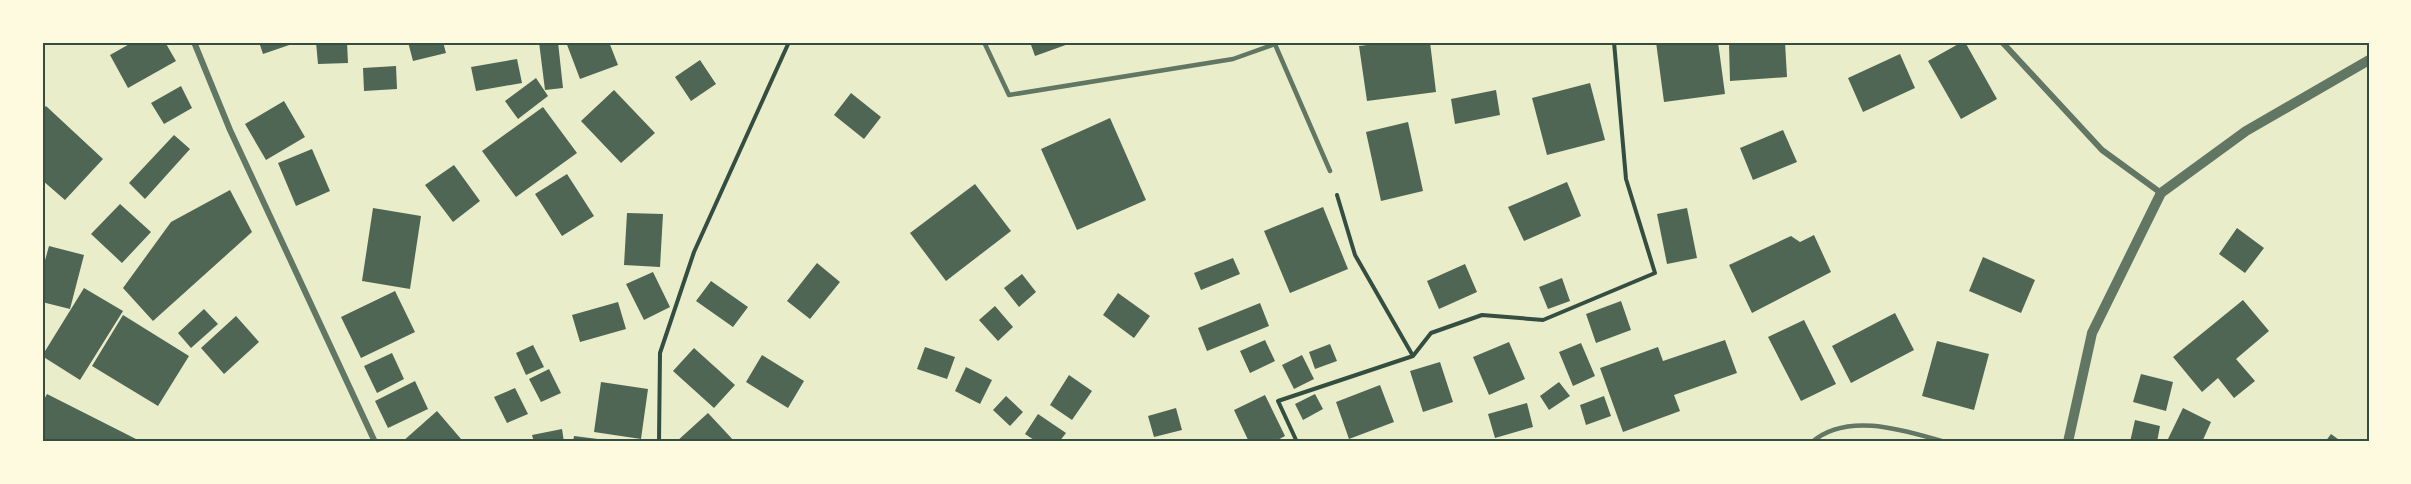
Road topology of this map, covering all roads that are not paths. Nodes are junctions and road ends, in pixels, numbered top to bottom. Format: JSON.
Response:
{"nodes":[{"id":1,"x":194,"y":42,"type":"edge"},
{"id":2,"x":984,"y":42,"type":"edge"},
{"id":3,"x":2002,"y":42,"type":"edge"},
{"id":4,"x":1275,"y":43,"type":"edge"},
{"id":5,"x":2369,"y":60,"type":"edge"},
{"id":6,"x":1330,"y":171,"type":"road end"},
{"id":7,"x":2161,"y":193,"type":"junction"},
{"id":8,"x":375,"y":442,"type":"edge"},
{"id":9,"x":1812,"y":442,"type":"edge"},
{"id":10,"x":1945,"y":442,"type":"edge"},
{"id":11,"x":2068,"y":442,"type":"edge"}],
"edges":[{"from":1,"to":8,"type":"street"},
{"from":2,"to":4,"type":"lane"},
{"from":3,"to":7,"type":"street"},
{"from":4,"to":6,"type":"lane"},
{"from":5,"to":7,"type":"street"},
{"from":7,"to":11,"type":"street"},
{"from":9,"to":10,"type":"lane"}]}
